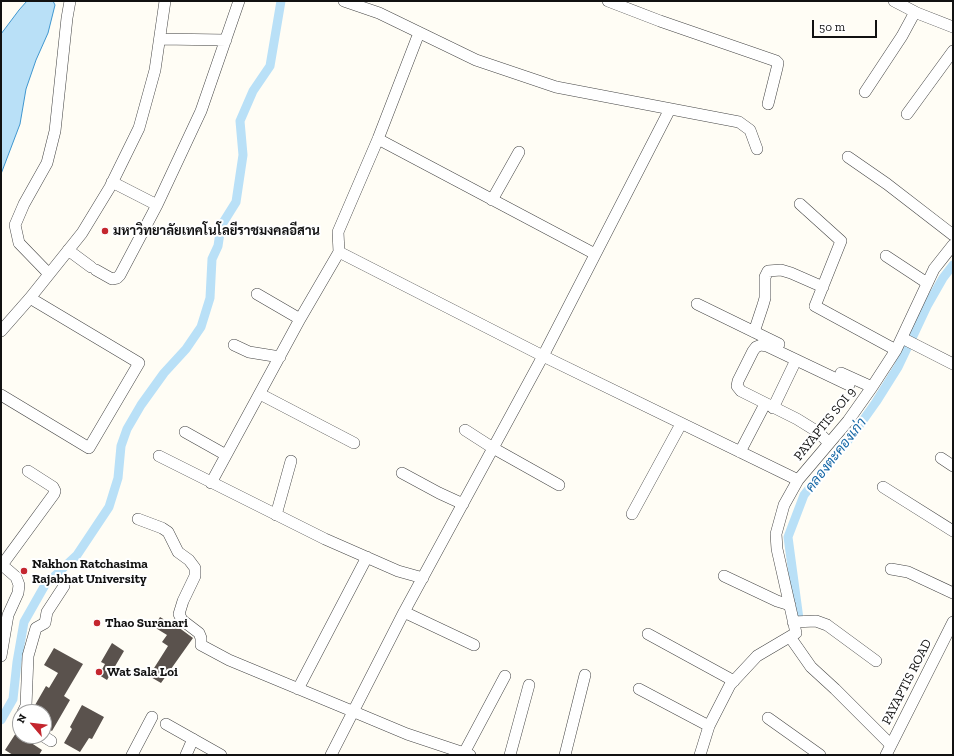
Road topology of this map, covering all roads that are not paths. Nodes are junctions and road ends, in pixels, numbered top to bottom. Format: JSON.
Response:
{"nodes":[{"id":1,"x":70,"y":1,"type":"edge"},
{"id":2,"x":165,"y":1,"type":"edge"},
{"id":3,"x":239,"y":1,"type":"edge"},
{"id":4,"x":344,"y":1,"type":"edge"},
{"id":5,"x":608,"y":1,"type":"edge"},
{"id":6,"x":894,"y":1,"type":"edge"},
{"id":7,"x":915,"y":12,"type":"junction"},
{"id":8,"x":953,"y":28,"type":"edge"},
{"id":9,"x":419,"y":33,"type":"junction"},
{"id":10,"x":160,"y":39,"type":"junction"},
{"id":11,"x":226,"y":40,"type":"junction"},
{"id":12,"x":953,"y":51,"type":"edge"},
{"id":13,"x":864,"y":92,"type":"dead end"},
{"id":14,"x":768,"y":104,"type":"dead end"},
{"id":15,"x":670,"y":109,"type":"junction"},
{"id":16,"x":907,"y":114,"type":"dead end"},
{"id":17,"x":378,"y":139,"type":"junction"},
{"id":18,"x":757,"y":149,"type":"dead end"},
{"id":19,"x":519,"y":152,"type":"dead end"},
{"id":20,"x":848,"y":157,"type":"dead end"},
{"id":21,"x":112,"y":182,"type":"junction"},
{"id":22,"x":492,"y":200,"type":"junction"},
{"id":23,"x":800,"y":204,"type":"dead end"},
{"id":24,"x":156,"y":206,"type":"junction"},
{"id":25,"x":953,"y":235,"type":"edge"},
{"id":26,"x":953,"y":246,"type":"edge"},
{"id":27,"x":338,"y":249,"type":"junction"},
{"id":28,"x":68,"y":250,"type":"junction"},
{"id":29,"x":595,"y":254,"type":"junction"},
{"id":30,"x":886,"y":256,"type":"dead end"},
{"id":31,"x":949,"y":258,"type":"edge"},
{"id":32,"x":49,"y":274,"type":"junction"},
{"id":33,"x":927,"y":283,"type":"junction"},
{"id":34,"x":823,"y":287,"type":"junction"},
{"id":35,"x":257,"y":294,"type":"dead end"},
{"id":36,"x":30,"y":298,"type":"junction"},
{"id":37,"x":697,"y":304,"type":"dead end"},
{"id":38,"x":300,"y":319,"type":"junction"},
{"id":39,"x":1,"y":332,"type":"edge"},
{"id":40,"x":754,"y":332,"type":"junction"},
{"id":41,"x":902,"y":338,"type":"junction"},
{"id":42,"x":234,"y":346,"type":"dead end"},
{"id":43,"x":896,"y":350,"type":"junction"},
{"id":44,"x":544,"y":354,"type":"junction"},
{"id":45,"x":280,"y":357,"type":"junction"},
{"id":46,"x":796,"y":360,"type":"junction"},
{"id":47,"x":953,"y":364,"type":"edge"},
{"id":48,"x":849,"y":385,"type":"dead end"},
{"id":49,"x":872,"y":387,"type":"junction"},
{"id":50,"x":260,"y":394,"type":"junction"},
{"id":51,"x":1,"y":395,"type":"edge"},
{"id":52,"x":769,"y":406,"type":"junction"},
{"id":53,"x":681,"y":424,"type":"junction"},
{"id":54,"x":465,"y":430,"type":"dead end"},
{"id":55,"x":185,"y":432,"type":"dead end"},
{"id":56,"x":354,"y":443,"type":"dead end"},
{"id":57,"x":830,"y":443,"type":"junction"},
{"id":58,"x":493,"y":448,"type":"junction"},
{"id":59,"x":740,"y":452,"type":"junction"},
{"id":60,"x":226,"y":455,"type":"junction"},
{"id":61,"x":159,"y":456,"type":"dead end"},
{"id":62,"x":941,"y":458,"type":"dead end"},
{"id":63,"x":292,"y":461,"type":"dead end"},
{"id":64,"x":953,"y":466,"type":"edge"},
{"id":65,"x":28,"y":471,"type":"dead end"},
{"id":66,"x":402,"y":473,"type":"dead end"},
{"id":67,"x":798,"y":480,"type":"junction"},
{"id":68,"x":211,"y":483,"type":"junction"},
{"id":69,"x":559,"y":485,"type":"dead end"},
{"id":70,"x":882,"y":487,"type":"dead end"},
{"id":71,"x":463,"y":504,"type":"junction"},
{"id":72,"x":632,"y":514,"type":"dead end"},
{"id":73,"x":276,"y":516,"type":"junction"},
{"id":74,"x":138,"y":520,"type":"dead end"},
{"id":75,"x":953,"y":531,"type":"edge"},
{"id":76,"x":367,"y":557,"type":"junction"},
{"id":77,"x":3,"y":569,"type":"edge"},
{"id":78,"x":891,"y":569,"type":"dead end"},
{"id":79,"x":724,"y":576,"type":"dead end"},
{"id":80,"x":423,"y":578,"type":"junction"},
{"id":81,"x":64,"y":586,"type":"dead end"},
{"id":82,"x":953,"y":593,"type":"edge"},
{"id":83,"x":790,"y":605,"type":"junction"},
{"id":84,"x":404,"y":612,"type":"junction"},
{"id":85,"x":793,"y":622,"type":"junction"},
{"id":86,"x":953,"y":622,"type":"edge"},
{"id":87,"x":648,"y":634,"type":"dead end"},
{"id":88,"x":793,"y":635,"type":"junction"},
{"id":89,"x":474,"y":645,"type":"dead end"},
{"id":90,"x":1,"y":656,"type":"edge"},
{"id":91,"x":876,"y":661,"type":"dead end"},
{"id":92,"x":585,"y":675,"type":"dead end"},
{"id":93,"x":505,"y":676,"type":"dead end"},
{"id":94,"x":734,"y":681,"type":"junction"},
{"id":95,"x":529,"y":685,"type":"dead end"},
{"id":96,"x":298,"y":689,"type":"junction"},
{"id":97,"x":639,"y":689,"type":"dead end"},
{"id":98,"x":26,"y":704,"type":"edge"},
{"id":99,"x":352,"y":711,"type":"junction"},
{"id":100,"x":152,"y":717,"type":"dead end"},
{"id":101,"x":768,"y":718,"type":"dead end"},
{"id":102,"x":166,"y":724,"type":"dead end"},
{"id":103,"x":709,"y":726,"type":"junction"},
{"id":104,"x":193,"y":739,"type":"junction"},
{"id":105,"x":889,"y":750,"type":"edge"},
{"id":106,"x":467,"y":754,"type":"edge"},
{"id":107,"x":132,"y":755,"type":"edge"},
{"id":108,"x":186,"y":755,"type":"edge"},
{"id":109,"x":221,"y":755,"type":"edge"},
{"id":110,"x":331,"y":755,"type":"edge"},
{"id":111,"x":510,"y":755,"type":"edge"},
{"id":112,"x":565,"y":755,"type":"edge"},
{"id":113,"x":700,"y":755,"type":"edge"},
{"id":114,"x":820,"y":755,"type":"edge"}],
"edges":[{"from":1,"to":32,"type":"street"},
{"from":2,"to":10,"type":"street"},
{"from":3,"to":11,"type":"street"},
{"from":4,"to":9,"type":"street"},
{"from":5,"to":14,"type":"street"},
{"from":6,"to":7,"type":"street"},
{"from":7,"to":8,"type":"street"},
{"from":7,"to":13,"type":"street"},
{"from":9,"to":15,"type":"street"},
{"from":9,"to":17,"type":"street"},
{"from":10,"to":11,"type":"street"},
{"from":10,"to":21,"type":"street"},
{"from":11,"to":24,"type":"street"},
{"from":12,"to":16,"type":"street"},
{"from":15,"to":18,"type":"street"},
{"from":15,"to":29,"type":"street"},
{"from":17,"to":22,"type":"street"},
{"from":17,"to":27,"type":"street"},
{"from":19,"to":22,"type":"street"},
{"from":20,"to":25,"type":"street"},
{"from":21,"to":24,"type":"street"},
{"from":21,"to":28,"type":"street"},
{"from":22,"to":29,"type":"street"},
{"from":23,"to":34,"type":"street"},
{"from":24,"to":28,"type":"street"},
{"from":26,"to":31,"type":"street","name":"PAYAPTIS SOI 9"},
{"from":27,"to":38,"type":"street"},
{"from":27,"to":44,"type":"street"},
{"from":28,"to":32,"type":"street"},
{"from":29,"to":44,"type":"street"},
{"from":30,"to":33,"type":"street"},
{"from":31,"to":33,"type":"street","name":"PAYAPTIS SOI 9"},
{"from":32,"to":36,"type":"street"},
{"from":33,"to":41,"type":"street","name":"PAYAPTIS SOI 9"},
{"from":34,"to":40,"type":"street"},
{"from":34,"to":43,"type":"street"},
{"from":35,"to":38,"type":"street"},
{"from":36,"to":39,"type":"street"},
{"from":36,"to":51,"type":"street"},
{"from":37,"to":40,"type":"street"},
{"from":38,"to":45,"type":"street"},
{"from":40,"to":49,"type":"street"},
{"from":41,"to":43,"type":"street","name":"PAYAPTIS SOI 9"},
{"from":41,"to":47,"type":"street"},
{"from":42,"to":45,"type":"street"},
{"from":43,"to":49,"type":"street","name":"PAYAPTIS SOI 9"},
{"from":44,"to":53,"type":"street"},
{"from":44,"to":58,"type":"street"},
{"from":45,"to":50,"type":"street"},
{"from":46,"to":48,"type":"street"},
{"from":46,"to":52,"type":"street"},
{"from":46,"to":52,"type":"street"},
{"from":49,"to":57,"type":"street","name":"PAYAPTIS SOI 9"},
{"from":50,"to":56,"type":"street"},
{"from":50,"to":60,"type":"street"},
{"from":52,"to":57,"type":"street"},
{"from":52,"to":59,"type":"street"},
{"from":53,"to":59,"type":"street"},
{"from":53,"to":72,"type":"street"},
{"from":54,"to":58,"type":"street"},
{"from":55,"to":60,"type":"street"},
{"from":57,"to":67,"type":"street","name":"PAYAPTIS SOI 9"},
{"from":58,"to":69,"type":"street"},
{"from":58,"to":71,"type":"street"},
{"from":59,"to":67,"type":"street"},
{"from":60,"to":68,"type":"street"},
{"from":61,"to":68,"type":"street"},
{"from":62,"to":64,"type":"street"},
{"from":63,"to":73,"type":"street"},
{"from":65,"to":77,"type":"street"},
{"from":66,"to":71,"type":"street"},
{"from":67,"to":83,"type":"street","name":"PAYAPTIS SOI 9"},
{"from":68,"to":73,"type":"street"},
{"from":70,"to":75,"type":"street"},
{"from":71,"to":80,"type":"street"},
{"from":73,"to":76,"type":"street"},
{"from":74,"to":96,"type":"street"},
{"from":76,"to":80,"type":"street"},
{"from":76,"to":96,"type":"street"},
{"from":77,"to":90,"type":"street"},
{"from":78,"to":82,"type":"street"},
{"from":79,"to":83,"type":"street"},
{"from":80,"to":84,"type":"street"},
{"from":81,"to":98,"type":"street"},
{"from":83,"to":85,"type":"street","name":"PAYAPTIS SOI 9"},
{"from":84,"to":89,"type":"street"},
{"from":84,"to":99,"type":"street"},
{"from":85,"to":88,"type":"street","name":"PAYAPTIS SOI 9"},
{"from":85,"to":91,"type":"street"},
{"from":86,"to":105,"type":"street","name":"PAYAPTIS ROAD"},
{"from":87,"to":94,"type":"street"},
{"from":88,"to":94,"type":"street"},
{"from":88,"to":105,"type":"street","name":"PAYAPTIS SOI 9"},
{"from":92,"to":112,"type":"street"},
{"from":93,"to":106,"type":"street"},
{"from":94,"to":103,"type":"street"},
{"from":95,"to":111,"type":"street"},
{"from":96,"to":99,"type":"street"},
{"from":97,"to":103,"type":"street"},
{"from":99,"to":106,"type":"street"},
{"from":99,"to":110,"type":"street"},
{"from":100,"to":107,"type":"street"},
{"from":101,"to":114,"type":"street"},
{"from":102,"to":104,"type":"street"},
{"from":103,"to":113,"type":"street"},
{"from":104,"to":108,"type":"street"},
{"from":104,"to":109,"type":"street"}]}
